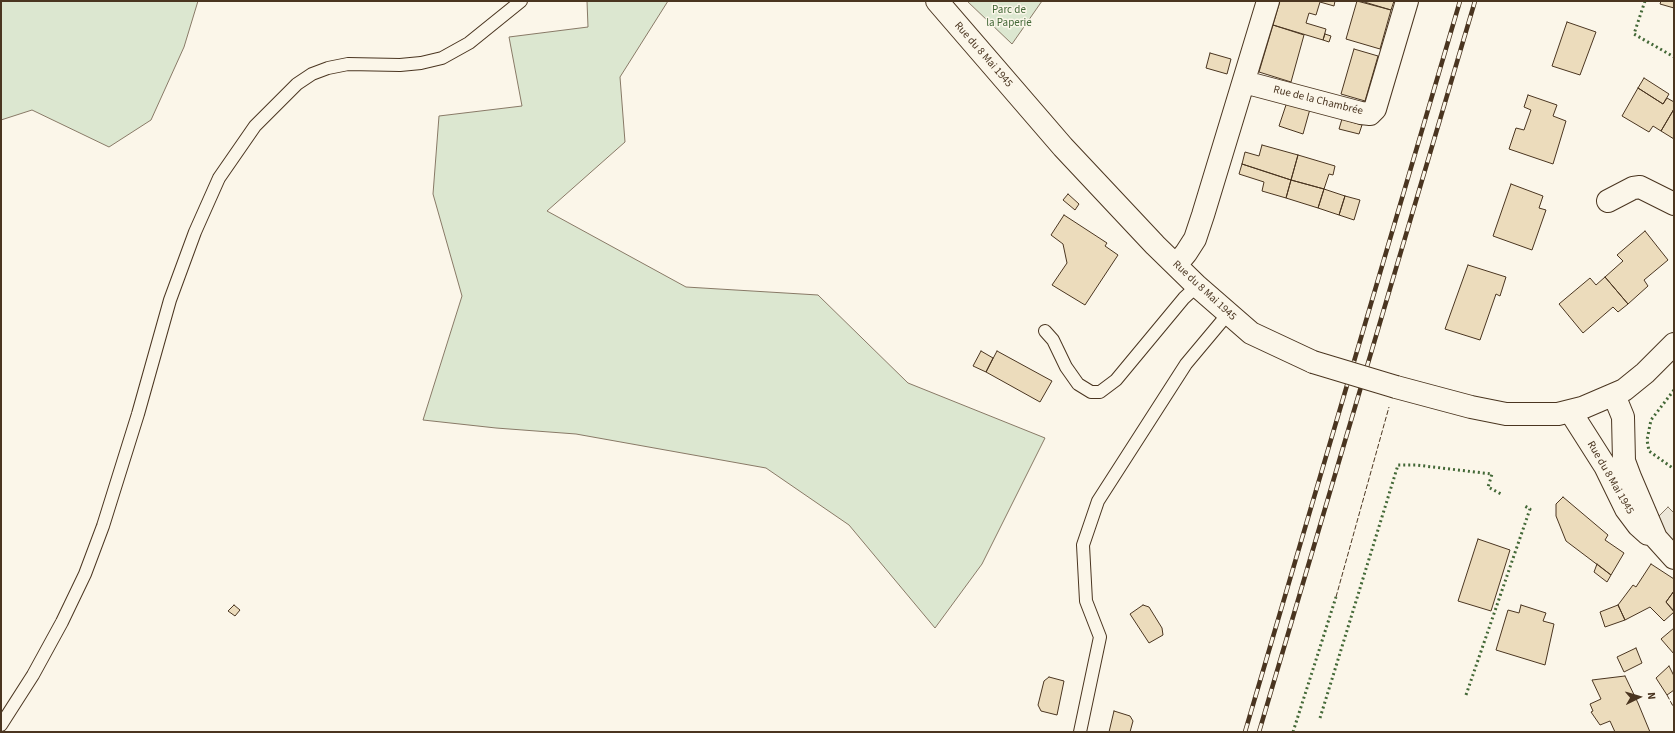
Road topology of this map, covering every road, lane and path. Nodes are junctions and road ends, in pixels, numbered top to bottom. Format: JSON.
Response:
{"nodes":[{"id":1,"x":521,"y":1,"type":"edge"},
{"id":2,"x":937,"y":1,"type":"edge"},
{"id":3,"x":1268,"y":1,"type":"edge"},
{"id":4,"x":1407,"y":1,"type":"edge"},
{"id":5,"x":1244,"y":82,"type":"junction"},
{"id":6,"x":1608,"y":201,"type":"dead end"},
{"id":7,"x":1674,"y":204,"type":"edge"},
{"id":8,"x":1176,"y":265,"type":"junction"},
{"id":9,"x":1197,"y":286,"type":"junction"},
{"id":10,"x":1227,"y":315,"type":"junction"},
{"id":11,"x":1045,"y":331,"type":"dead end"},
{"id":12,"x":1674,"y":344,"type":"edge"},
{"id":13,"x":1614,"y":395,"type":"junction"},
{"id":14,"x":1570,"y":411,"type":"junction"},
{"id":15,"x":1656,"y":538,"type":"junction"},
{"id":16,"x":1674,"y":558,"type":"edge"},
{"id":17,"x":1,"y":725,"type":"edge"},
{"id":18,"x":1080,"y":732,"type":"edge"}],
"edges":[{"from":1,"to":17,"type":"lane"},
{"from":2,"to":8,"type":"street","name":"Rue du 8 Mai 1945"},
{"from":3,"to":5,"type":"street"},
{"from":4,"to":5,"type":"street","name":"Rue de la Chambrée"},
{"from":5,"to":8,"type":"street"},
{"from":6,"to":7,"type":"street"},
{"from":8,"to":9,"type":"street","name":"Rue du 8 Mai 1945"},
{"from":9,"to":10,"type":"street","name":"Rue du 8 Mai 1945"},
{"from":9,"to":11,"type":"lane"},
{"from":10,"to":14,"type":"street","name":"Rue du 8 Mai 1945","bridge":true},
{"from":10,"to":18,"type":"lane"},
{"from":12,"to":13,"type":"street"},
{"from":13,"to":14,"type":"street","name":"Rue du 8 Mai 1945"},
{"from":13,"to":15,"type":"street","name":"Rue du 8 Mai 1945"},
{"from":14,"to":15,"type":"street","name":"Rue du 8 Mai 1945"},
{"from":15,"to":16,"type":"street","name":"Rue du 8 Mai 1945"}]}
